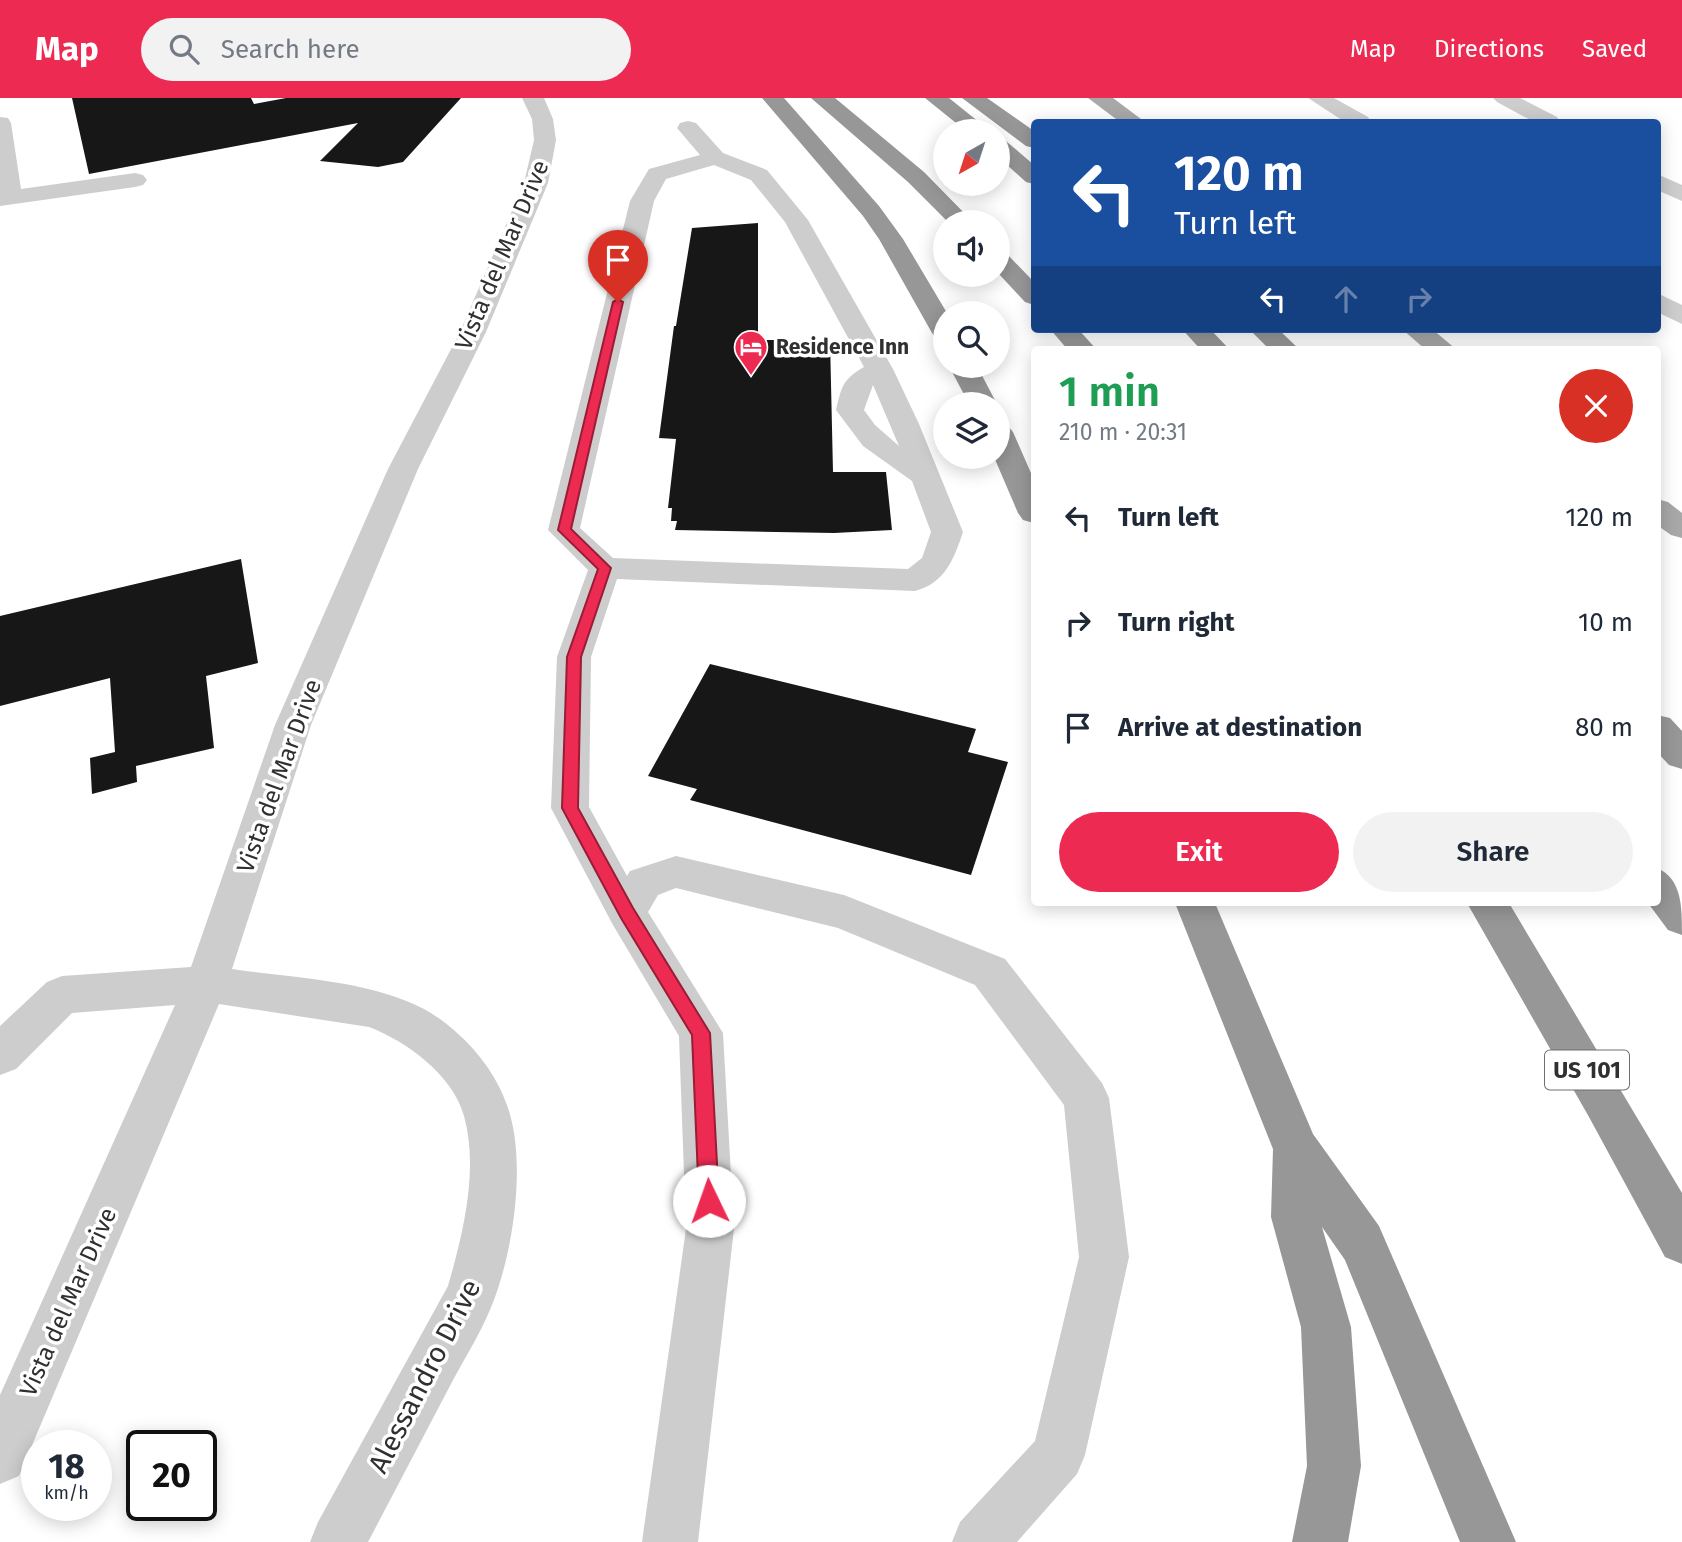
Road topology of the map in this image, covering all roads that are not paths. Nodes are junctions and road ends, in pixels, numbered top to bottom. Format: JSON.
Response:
{"nodes":[{"id":1,"x":533,"y":98,"type":"edge"},
{"id":2,"x":773,"y":98,"type":"edge"},
{"id":3,"x":822,"y":98,"type":"edge"},
{"id":4,"x":936,"y":98,"type":"edge"},
{"id":5,"x":973,"y":98,"type":"edge"},
{"id":6,"x":1099,"y":98,"type":"edge"},
{"id":7,"x":1319,"y":98,"type":"edge"},
{"id":8,"x":1504,"y":98,"type":"edge"},
{"id":9,"x":963,"y":119,"type":"edge"},
{"id":10,"x":1129,"y":119,"type":"edge"},
{"id":11,"x":1355,"y":119,"type":"edge"},
{"id":12,"x":1543,"y":119,"type":"edge"},
{"id":13,"x":0,"y":124,"type":"edge"},
{"id":14,"x":688,"y":128,"type":"dead end"},
{"id":15,"x":1031,"y":139,"type":"edge"},
{"id":16,"x":1010,"y":156,"type":"edge"},
{"id":17,"x":715,"y":158,"type":"junction"},
{"id":18,"x":1031,"y":174,"type":"edge"},
{"id":19,"x":135,"y":180,"type":"dead end"},
{"id":20,"x":1661,"y":183,"type":"edge"},
{"id":21,"x":1682,"y":194,"type":"edge"},
{"id":22,"x":6,"y":198,"type":"edge"},
{"id":23,"x":949,"y":210,"type":"edge"},
{"id":24,"x":1010,"y":272,"type":"edge"},
{"id":25,"x":1031,"y":294,"type":"edge"},
{"id":26,"x":1661,"y":303,"type":"edge"},
{"id":27,"x":933,"y":312,"type":"edge"},
{"id":28,"x":1682,"y":316,"type":"edge"},
{"id":29,"x":1067,"y":333,"type":"edge"},
{"id":30,"x":1199,"y":333,"type":"edge"},
{"id":31,"x":1267,"y":333,"type":"edge"},
{"id":32,"x":1420,"y":333,"type":"edge"},
{"id":33,"x":1079,"y":346,"type":"edge"},
{"id":34,"x":1212,"y":346,"type":"edge"},
{"id":35,"x":1281,"y":346,"type":"edge"},
{"id":36,"x":1438,"y":346,"type":"edge"},
{"id":37,"x":879,"y":369,"type":"junction"},
{"id":38,"x":1010,"y":459,"type":"edge"},
{"id":39,"x":922,"y":474,"type":"junction"},
{"id":40,"x":1031,"y":506,"type":"edge"},
{"id":41,"x":1661,"y":512,"type":"edge"},
{"id":42,"x":1682,"y":528,"type":"edge"},
{"id":43,"x":605,"y":568,"type":"junction"},
{"id":44,"x":1661,"y":732,"type":"edge"},
{"id":45,"x":1682,"y":755,"type":"edge"},
{"id":46,"x":1661,"y":889,"type":"edge"},
{"id":47,"x":1196,"y":906,"type":"edge"},
{"id":48,"x":1490,"y":906,"type":"edge"},
{"id":49,"x":627,"y":913,"type":"junction"},
{"id":50,"x":1682,"y":918,"type":"edge"},
{"id":51,"x":206,"y":984,"type":"junction"},
{"id":52,"x":0,"y":1055,"type":"edge"},
{"id":53,"x":1296,"y":1149,"type":"junction"},
{"id":54,"x":1682,"y":1240,"type":"edge"},
{"id":55,"x":0,"y":1457,"type":"edge"},
{"id":56,"x":338,"y":1542,"type":"edge"},
{"id":57,"x":670,"y":1542,"type":"edge"},
{"id":58,"x":980,"y":1542,"type":"edge"},
{"id":59,"x":1320,"y":1542,"type":"edge"},
{"id":60,"x":1488,"y":1542,"type":"edge"}],
"edges":[{"from":1,"to":51,"type":"street","name":"Vista del Mar Drive"},
{"from":2,"to":27,"type":"highway"},
{"from":3,"to":23,"type":"highway"},
{"from":4,"to":9,"type":"highway"},
{"from":5,"to":15,"type":"highway"},
{"from":6,"to":10,"type":"main road"},
{"from":7,"to":11,"type":"street"},
{"from":8,"to":12,"type":"street"},
{"from":13,"to":22,"type":"street"},
{"from":14,"to":17,"type":"street"},
{"from":16,"to":18,"type":"highway"},
{"from":17,"to":37,"type":"street"},
{"from":17,"to":43,"type":"street"},
{"from":19,"to":22,"type":"street"},
{"from":20,"to":21,"type":"street"},
{"from":24,"to":25,"type":"highway"},
{"from":26,"to":28,"type":"street"},
{"from":29,"to":33,"type":"highway"},
{"from":30,"to":34,"type":"highway"},
{"from":31,"to":35,"type":"highway"},
{"from":32,"to":36,"type":"main road"},
{"from":37,"to":39,"type":"street"},
{"from":37,"to":39,"type":"street"},
{"from":38,"to":40,"type":"highway"},
{"from":39,"to":43,"type":"street"},
{"from":41,"to":42,"type":"main road"},
{"from":43,"to":49,"type":"street"},
{"from":44,"to":45,"type":"highway"},
{"from":46,"to":50,"type":"highway"},
{"from":47,"to":53,"type":"highway"},
{"from":48,"to":54,"type":"highway","number":"US 101"},
{"from":49,"to":57,"type":"street"},
{"from":49,"to":58,"type":"street"},
{"from":51,"to":52,"type":"street","name":"Alessandro Drive"},
{"from":51,"to":55,"type":"street","name":"Vista del Mar Drive"},
{"from":51,"to":56,"type":"street","name":"Alessandro Drive"},
{"from":53,"to":59,"type":"highway"},
{"from":53,"to":60,"type":"highway"}]}
